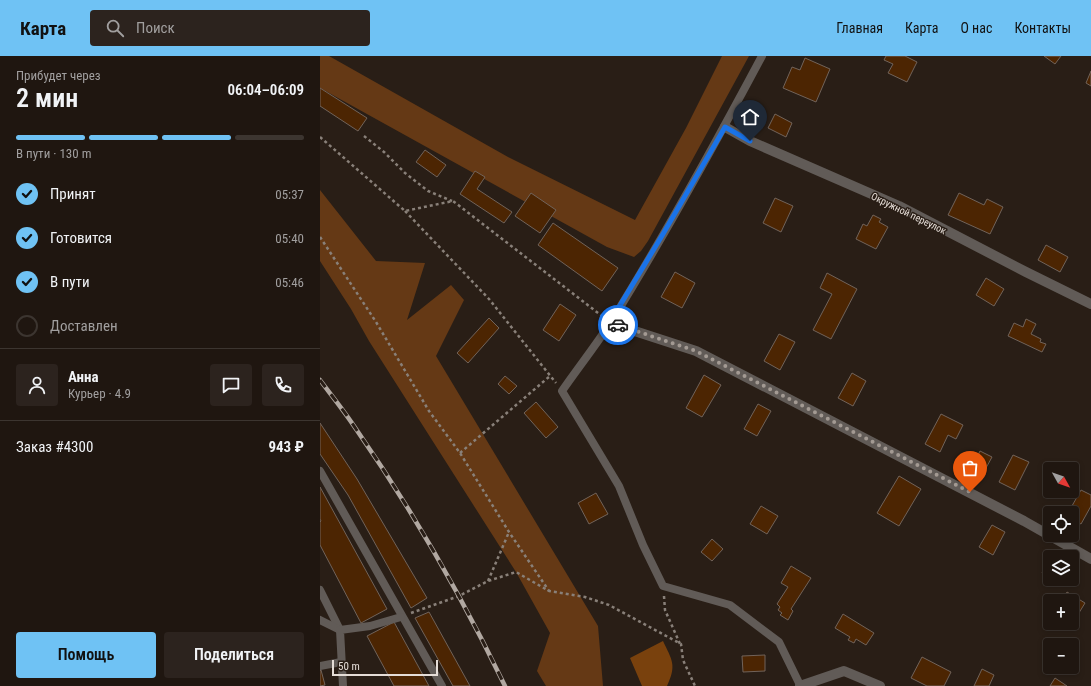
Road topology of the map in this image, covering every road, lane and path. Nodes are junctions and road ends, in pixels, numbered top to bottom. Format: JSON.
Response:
{"nodes":[{"id":1,"x":762,"y":56,"type":"edge"},
{"id":2,"x":725,"y":127,"type":"junction"},
{"id":3,"x":364,"y":136,"type":"dead end"},
{"id":4,"x":320,"y":137,"type":"edge"},
{"id":5,"x":452,"y":201,"type":"junction"},
{"id":6,"x":405,"y":211,"type":"junction"},
{"id":7,"x":320,"y":237,"type":"edge"},
{"id":8,"x":1091,"y":304,"type":"edge"},
{"id":9,"x":610,"y":322,"type":"junction"},
{"id":10,"x":550,"y":376,"type":"junction"},
{"id":11,"x":562,"y":391,"type":"junction"},
{"id":12,"x":460,"y":453,"type":"junction"},
{"id":13,"x":320,"y":471,"type":"edge"},
{"id":14,"x":509,"y":532,"type":"junction"},
{"id":15,"x":1091,"y":559,"type":"edge"},
{"id":16,"x":488,"y":581,"type":"junction"},
{"id":17,"x":662,"y":586,"type":"junction"},
{"id":18,"x":320,"y":590,"type":"edge"},
{"id":19,"x":549,"y":592,"type":"junction"},
{"id":20,"x":401,"y":616,"type":"junction"},
{"id":21,"x":320,"y":620,"type":"edge"},
{"id":22,"x":340,"y":630,"type":"junction"},
{"id":23,"x":680,"y":644,"type":"junction"},
{"id":24,"x":341,"y":662,"type":"junction"},
{"id":25,"x":320,"y":666,"type":"edge"},
{"id":26,"x":343,"y":686,"type":"edge"},
{"id":27,"x":442,"y":686,"type":"edge"},
{"id":28,"x":695,"y":686,"type":"edge"},
{"id":29,"x":800,"y":686,"type":"edge"},
{"id":30,"x":880,"y":686,"type":"edge"}],
"edges":[{"from":1,"to":2,"type":"lane"},
{"from":2,"to":8,"type":"street","name":"Окружной переулок"},
{"from":2,"to":9,"type":"lane"},
{"from":3,"to":5,"type":"path"},
{"from":4,"to":6,"type":"path"},
{"from":5,"to":6,"type":"path"},
{"from":5,"to":9,"type":"path"},
{"from":6,"to":10,"type":"path"},
{"from":7,"to":12,"type":"path"},
{"from":9,"to":11,"type":"lane"},
{"from":9,"to":15,"type":"street"},
{"from":10,"to":11,"type":"path"},
{"from":10,"to":12,"type":"path"},
{"from":11,"to":17,"type":"lane"},
{"from":12,"to":14,"type":"path"},
{"from":13,"to":20,"type":"lane"},
{"from":14,"to":16,"type":"path"},
{"from":14,"to":19,"type":"path"},
{"from":16,"to":19,"type":"path"},
{"from":16,"to":20,"type":"path"},
{"from":17,"to":23,"type":"path"},
{"from":17,"to":29,"type":"lane"},
{"from":18,"to":22,"type":"lane"},
{"from":19,"to":23,"type":"path"},
{"from":20,"to":22,"type":"lane"},
{"from":20,"to":27,"type":"lane"},
{"from":21,"to":22,"type":"lane"},
{"from":22,"to":24,"type":"lane"},
{"from":23,"to":28,"type":"path"},
{"from":24,"to":25,"type":"lane"},
{"from":24,"to":26,"type":"lane"},
{"from":29,"to":30,"type":"street"}]}
